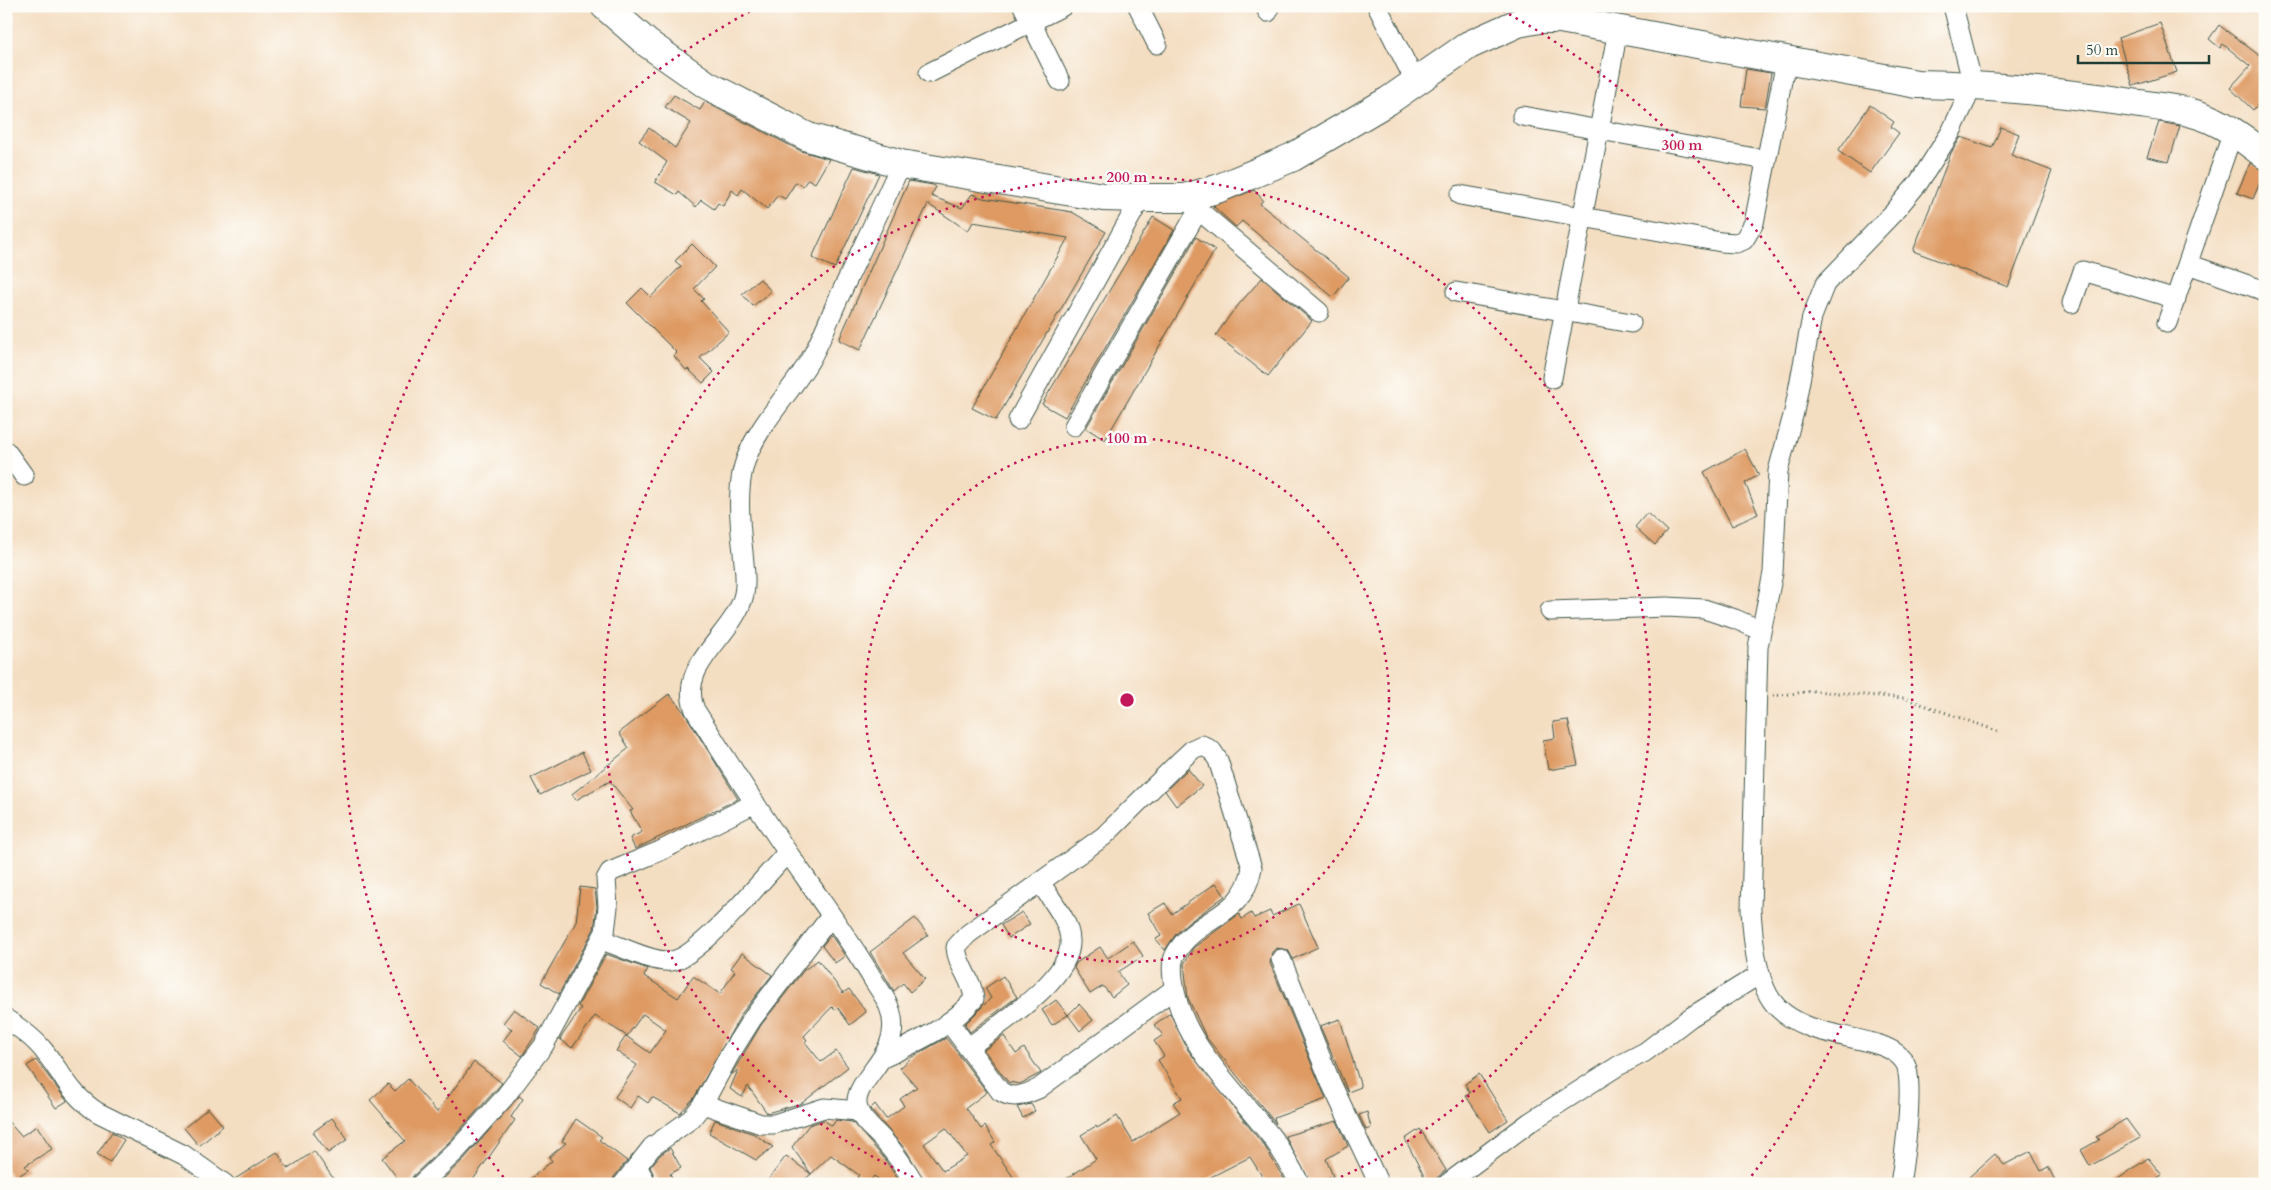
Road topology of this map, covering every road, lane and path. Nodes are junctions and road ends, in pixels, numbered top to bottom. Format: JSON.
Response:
{"nodes":[{"id":1,"x":605,"y":6,"type":"edge"},
{"id":2,"x":1063,"y":6,"type":"edge"},
{"id":3,"x":1138,"y":6,"type":"edge"},
{"id":4,"x":1377,"y":6,"type":"edge"},
{"id":5,"x":1953,"y":6,"type":"edge"},
{"id":6,"x":1026,"y":14,"type":"edge"},
{"id":7,"x":1618,"y":30,"type":"junction"},
{"id":8,"x":1157,"y":44,"type":"dead end"},
{"id":9,"x":1786,"y":61,"type":"junction"},
{"id":10,"x":929,"y":73,"type":"dead end"},
{"id":11,"x":1060,"y":81,"type":"dead end"},
{"id":12,"x":1415,"y":81,"type":"junction"},
{"id":13,"x":1973,"y":85,"type":"junction"},
{"id":14,"x":1522,"y":116,"type":"dead end"},
{"id":15,"x":1599,"y":130,"type":"junction"},
{"id":16,"x":2233,"y":132,"type":"junction"},
{"id":17,"x":2265,"y":155,"type":"edge"},
{"id":18,"x":1766,"y":160,"type":"junction"},
{"id":19,"x":901,"y":164,"type":"junction"},
{"id":20,"x":1460,"y":195,"type":"dead end"},
{"id":21,"x":1141,"y":198,"type":"junction"},
{"id":22,"x":1191,"y":204,"type":"junction"},
{"id":23,"x":1583,"y":217,"type":"junction"},
{"id":24,"x":2188,"y":264,"type":"junction"},
{"id":25,"x":2265,"y":291,"type":"edge"},
{"id":26,"x":1456,"y":292,"type":"dead end"},
{"id":27,"x":2176,"y":299,"type":"junction"},
{"id":28,"x":2072,"y":303,"type":"dead end"},
{"id":29,"x":1565,"y":311,"type":"junction"},
{"id":30,"x":1319,"y":312,"type":"dead end"},
{"id":31,"x":1631,"y":323,"type":"dead end"},
{"id":32,"x":2167,"y":323,"type":"dead end"},
{"id":33,"x":1552,"y":378,"type":"dead end"},
{"id":34,"x":1018,"y":420,"type":"dead end"},
{"id":35,"x":1074,"y":426,"type":"dead end"},
{"id":36,"x":6,"y":451,"type":"edge"},
{"id":37,"x":24,"y":476,"type":"dead end"},
{"id":38,"x":1550,"y":611,"type":"dead end"},
{"id":39,"x":1760,"y":630,"type":"junction"},
{"id":40,"x":1757,"y":698,"type":"junction"},
{"id":41,"x":2000,"y":732,"type":"dead end"},
{"id":42,"x":755,"y":803,"type":"junction"},
{"id":43,"x":787,"y":853,"type":"junction"},
{"id":44,"x":1040,"y":882,"type":"junction"},
{"id":45,"x":831,"y":916,"type":"junction"},
{"id":46,"x":602,"y":940,"type":"junction"},
{"id":47,"x":1282,"y":959,"type":"dead end"},
{"id":48,"x":1760,"y":974,"type":"junction"},
{"id":49,"x":1174,"y":989,"type":"junction"},
{"id":50,"x":6,"y":1019,"type":"edge"},
{"id":51,"x":948,"y":1022,"type":"junction"},
{"id":52,"x":968,"y":1048,"type":"junction"},
{"id":53,"x":883,"y":1058,"type":"junction"},
{"id":54,"x":703,"y":1104,"type":"junction"},
{"id":55,"x":858,"y":1111,"type":"junction"},
{"id":56,"x":637,"y":1166,"type":"junction"},
{"id":57,"x":225,"y":1184,"type":"edge"},
{"id":58,"x":421,"y":1184,"type":"edge"},
{"id":59,"x":622,"y":1184,"type":"edge"},
{"id":60,"x":647,"y":1184,"type":"edge"},
{"id":61,"x":916,"y":1184,"type":"edge"},
{"id":62,"x":1300,"y":1184,"type":"edge"},
{"id":63,"x":1380,"y":1184,"type":"edge"},
{"id":64,"x":1446,"y":1184,"type":"edge"},
{"id":65,"x":1900,"y":1184,"type":"edge"}],
"edges":[{"from":1,"to":19,"type":"street"},
{"from":2,"to":6,"type":"street"},
{"from":3,"to":8,"type":"street"},
{"from":4,"to":12,"type":"street"},
{"from":5,"to":13,"type":"street"},
{"from":6,"to":10,"type":"street"},
{"from":6,"to":11,"type":"street"},
{"from":7,"to":9,"type":"street"},
{"from":7,"to":12,"type":"street"},
{"from":7,"to":15,"type":"street"},
{"from":9,"to":13,"type":"street"},
{"from":9,"to":18,"type":"street"},
{"from":12,"to":22,"type":"street"},
{"from":13,"to":16,"type":"street"},
{"from":13,"to":39,"type":"street"},
{"from":14,"to":15,"type":"street"},
{"from":15,"to":18,"type":"street"},
{"from":15,"to":23,"type":"street"},
{"from":16,"to":17,"type":"street"},
{"from":16,"to":24,"type":"street"},
{"from":18,"to":23,"type":"street"},
{"from":19,"to":21,"type":"street"},
{"from":19,"to":42,"type":"street"},
{"from":20,"to":23,"type":"street"},
{"from":21,"to":22,"type":"street"},
{"from":21,"to":34,"type":"street"},
{"from":22,"to":30,"type":"street"},
{"from":22,"to":35,"type":"street"},
{"from":23,"to":29,"type":"street"},
{"from":24,"to":25,"type":"street"},
{"from":24,"to":27,"type":"street"},
{"from":26,"to":29,"type":"street"},
{"from":27,"to":28,"type":"street"},
{"from":27,"to":32,"type":"street"},
{"from":29,"to":31,"type":"street"},
{"from":29,"to":33,"type":"street"},
{"from":36,"to":37,"type":"street"},
{"from":38,"to":39,"type":"street"},
{"from":39,"to":40,"type":"street"},
{"from":40,"to":41,"type":"path"},
{"from":40,"to":48,"type":"street"},
{"from":42,"to":43,"type":"street"},
{"from":42,"to":46,"type":"street"},
{"from":43,"to":45,"type":"street"},
{"from":43,"to":46,"type":"street"},
{"from":44,"to":49,"type":"street"},
{"from":44,"to":51,"type":"street"},
{"from":44,"to":52,"type":"street"},
{"from":45,"to":53,"type":"street"},
{"from":45,"to":54,"type":"street"},
{"from":46,"to":58,"type":"street"},
{"from":47,"to":63,"type":"street"},
{"from":48,"to":64,"type":"street"},
{"from":48,"to":65,"type":"street"},
{"from":49,"to":52,"type":"street"},
{"from":49,"to":62,"type":"street"},
{"from":50,"to":57,"type":"street"},
{"from":51,"to":52,"type":"street"},
{"from":51,"to":53,"type":"street"},
{"from":53,"to":55,"type":"street"},
{"from":54,"to":55,"type":"street"},
{"from":54,"to":56,"type":"street"},
{"from":55,"to":61,"type":"street"},
{"from":56,"to":59,"type":"street"},
{"from":56,"to":60,"type":"street"}]}
